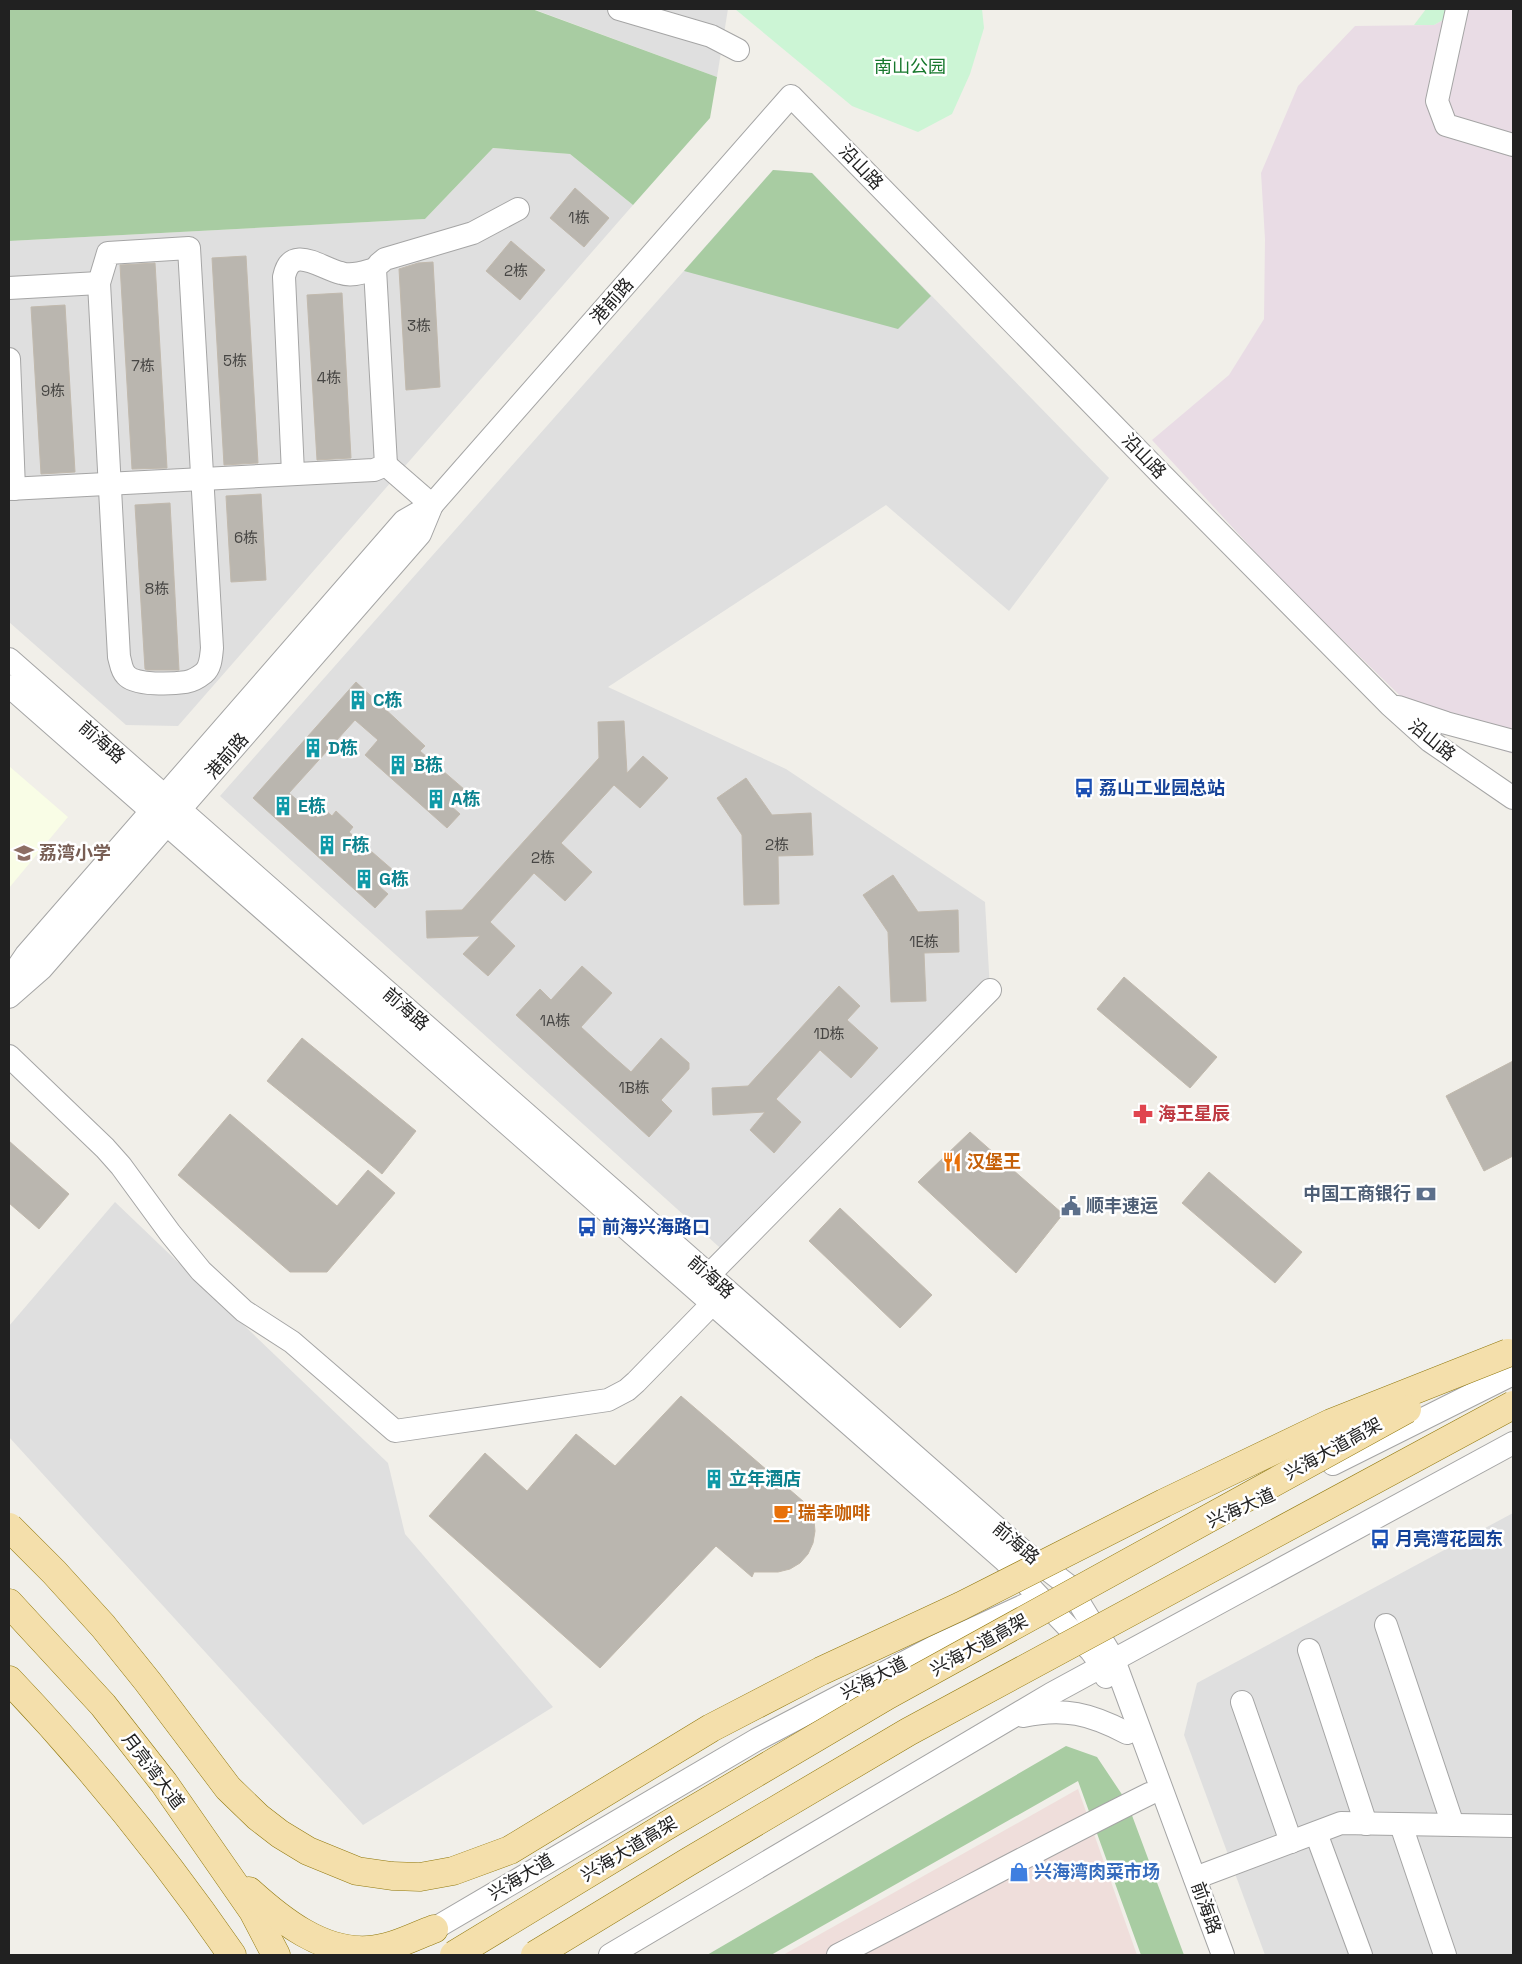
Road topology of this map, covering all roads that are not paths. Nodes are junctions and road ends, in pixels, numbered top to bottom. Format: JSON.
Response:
{"nodes":[{"id":1,"x":619,"y":9,"type":"edge"},
{"id":2,"x":1457,"y":9,"type":"edge"},
{"id":3,"x":738,"y":50,"type":"dead end"},
{"id":4,"x":790,"y":96,"type":"joint"},
{"id":5,"x":1513,"y":145,"type":"edge"},
{"id":6,"x":518,"y":209,"type":"dead end"},
{"id":7,"x":375,"y":269,"type":"junction"},
{"id":8,"x":99,"y":283,"type":"junction"},
{"id":9,"x":9,"y":288,"type":"edge"},
{"id":10,"x":9,"y":359,"type":"edge"},
{"id":11,"x":386,"y":465,"type":"junction"},
{"id":12,"x":293,"y":473,"type":"junction"},
{"id":13,"x":202,"y":478,"type":"junction"},
{"id":14,"x":110,"y":484,"type":"junction"},
{"id":15,"x":12,"y":489,"type":"edge"},
{"id":16,"x":432,"y":505,"type":"junction"},
{"id":17,"x":9,"y":659,"type":"edge"},
{"id":18,"x":9,"y":686,"type":"edge"},
{"id":19,"x":1390,"y":704,"type":"junction"},
{"id":20,"x":1513,"y":741,"type":"edge"},
{"id":21,"x":1513,"y":798,"type":"edge"},
{"id":22,"x":165,"y":811,"type":"junction"},
{"id":23,"x":9,"y":980,"type":"edge"},
{"id":24,"x":990,"y":990,"type":"dead end"},
{"id":25,"x":9,"y":997,"type":"edge"},
{"id":26,"x":9,"y":1056,"type":"edge"},
{"id":27,"x":709,"y":1275,"type":"junction"},
{"id":28,"x":712,"y":1304,"type":"junction"},
{"id":29,"x":1511,"y":1359,"type":"edge"},
{"id":30,"x":1513,"y":1405,"type":"edge"},
{"id":31,"x":1513,"y":1443,"type":"edge"},
{"id":32,"x":9,"y":1527,"type":"edge"},
{"id":33,"x":1069,"y":1586,"type":"junction"},
{"id":34,"x":1042,"y":1598,"type":"junction"},
{"id":35,"x":9,"y":1603,"type":"edge"},
{"id":36,"x":1386,"y":1625,"type":"dead end"},
{"id":37,"x":1309,"y":1650,"type":"dead end"},
{"id":38,"x":1108,"y":1663,"type":"junction"},
{"id":39,"x":9,"y":1680,"type":"edge"},
{"id":40,"x":1242,"y":1702,"type":"dead end"},
{"id":41,"x":1010,"y":1718,"type":"junction"},
{"id":42,"x":1127,"y":1733,"type":"junction"},
{"id":43,"x":1149,"y":1794,"type":"junction"},
{"id":44,"x":1366,"y":1824,"type":"junction"},
{"id":45,"x":1401,"y":1825,"type":"junction"},
{"id":46,"x":1453,"y":1825,"type":"junction"},
{"id":47,"x":1513,"y":1826,"type":"edge"},
{"id":48,"x":1316,"y":1833,"type":"junction"},
{"id":49,"x":1290,"y":1842,"type":"junction"},
{"id":50,"x":214,"y":1854,"type":"junction"},
{"id":51,"x":1195,"y":1878,"type":"junction"},
{"id":52,"x":434,"y":1929,"type":"junction"},
{"id":53,"x":232,"y":1955,"type":"edge"},
{"id":54,"x":276,"y":1955,"type":"edge"},
{"id":55,"x":390,"y":1955,"type":"edge"},
{"id":56,"x":454,"y":1955,"type":"edge"},
{"id":57,"x":535,"y":1955,"type":"edge"},
{"id":58,"x":610,"y":1955,"type":"edge"},
{"id":59,"x":838,"y":1955,"type":"edge"},
{"id":60,"x":1207,"y":1955,"type":"edge"},
{"id":61,"x":1223,"y":1955,"type":"edge"},
{"id":62,"x":1361,"y":1955,"type":"edge"},
{"id":63,"x":1445,"y":1955,"type":"edge"}],
"edges":[{"from":1,"to":3,"type":"street"},
{"from":2,"to":5,"type":"street"},
{"from":4,"to":16,"type":"street","name":"港前路"},
{"from":4,"to":19,"type":"street","name":"沿山路"},
{"from":6,"to":7,"type":"street"},
{"from":7,"to":11,"type":"street"},
{"from":7,"to":12,"type":"street"},
{"from":8,"to":9,"type":"street"},
{"from":8,"to":13,"type":"street"},
{"from":8,"to":14,"type":"street"},
{"from":10,"to":15,"type":"street"},
{"from":11,"to":12,"type":"street"},
{"from":11,"to":16,"type":"street"},
{"from":12,"to":13,"type":"street"},
{"from":13,"to":14,"type":"street"},
{"from":13,"to":14,"type":"street"},
{"from":14,"to":15,"type":"street"},
{"from":16,"to":22,"type":"street","name":"港前路"},
{"from":17,"to":22,"type":"street","name":"前海路"},
{"from":18,"to":22,"type":"street","name":"前海路"},
{"from":19,"to":20,"type":"street"},
{"from":19,"to":21,"type":"street","name":"沿山路"},
{"from":22,"to":23,"type":"street","name":"港前路"},
{"from":22,"to":25,"type":"street","name":"港前路"},
{"from":22,"to":27,"type":"street","name":"前海路"},
{"from":22,"to":28,"type":"street","name":"前海路"},
{"from":24,"to":27,"type":"street"},
{"from":26,"to":28,"type":"street"},
{"from":27,"to":33,"type":"street","name":"前海路"},
{"from":28,"to":34,"type":"street","name":"前海路"},
{"from":29,"to":32,"type":"main road","bridge":true},
{"from":29,"to":33,"type":"street","name":"兴海大道"},
{"from":29,"to":56,"type":"main road","name":"兴海大道高架","bridge":true},
{"from":30,"to":57,"type":"main road","bridge":true},
{"from":31,"to":38,"type":"street"},
{"from":33,"to":34,"type":"street","name":"兴海大道"},
{"from":33,"to":38,"type":"street","name":"前海路"},
{"from":34,"to":38,"type":"street","name":"前海路"},
{"from":34,"to":52,"type":"street","name":"兴海大道"},
{"from":35,"to":50,"type":"main road","name":"月亮湾大道"},
{"from":36,"to":46,"type":"street"},
{"from":37,"to":44,"type":"street"},
{"from":38,"to":41,"type":"street"},
{"from":38,"to":42,"type":"street","name":"前海路"},
{"from":38,"to":51,"type":"street","name":"前海路"},
{"from":39,"to":53,"type":"main road"},
{"from":40,"to":49,"type":"street"},
{"from":41,"to":42,"type":"street"},
{"from":41,"to":58,"type":"street"},
{"from":42,"to":43,"type":"street","name":"前海路"},
{"from":43,"to":59,"type":"street"},
{"from":43,"to":60,"type":"street","name":"前海路"},
{"from":44,"to":45,"type":"street"},
{"from":44,"to":48,"type":"street"},
{"from":45,"to":46,"type":"street"},
{"from":45,"to":63,"type":"street"},
{"from":46,"to":47,"type":"street"},
{"from":48,"to":49,"type":"street"},
{"from":48,"to":62,"type":"street"},
{"from":49,"to":51,"type":"street"},
{"from":50,"to":52,"type":"main road"},
{"from":50,"to":54,"type":"main road","name":"月亮湾大道"},
{"from":51,"to":61,"type":"street","name":"前海路"},
{"from":52,"to":55,"type":"street","name":"兴海大道"}]}
